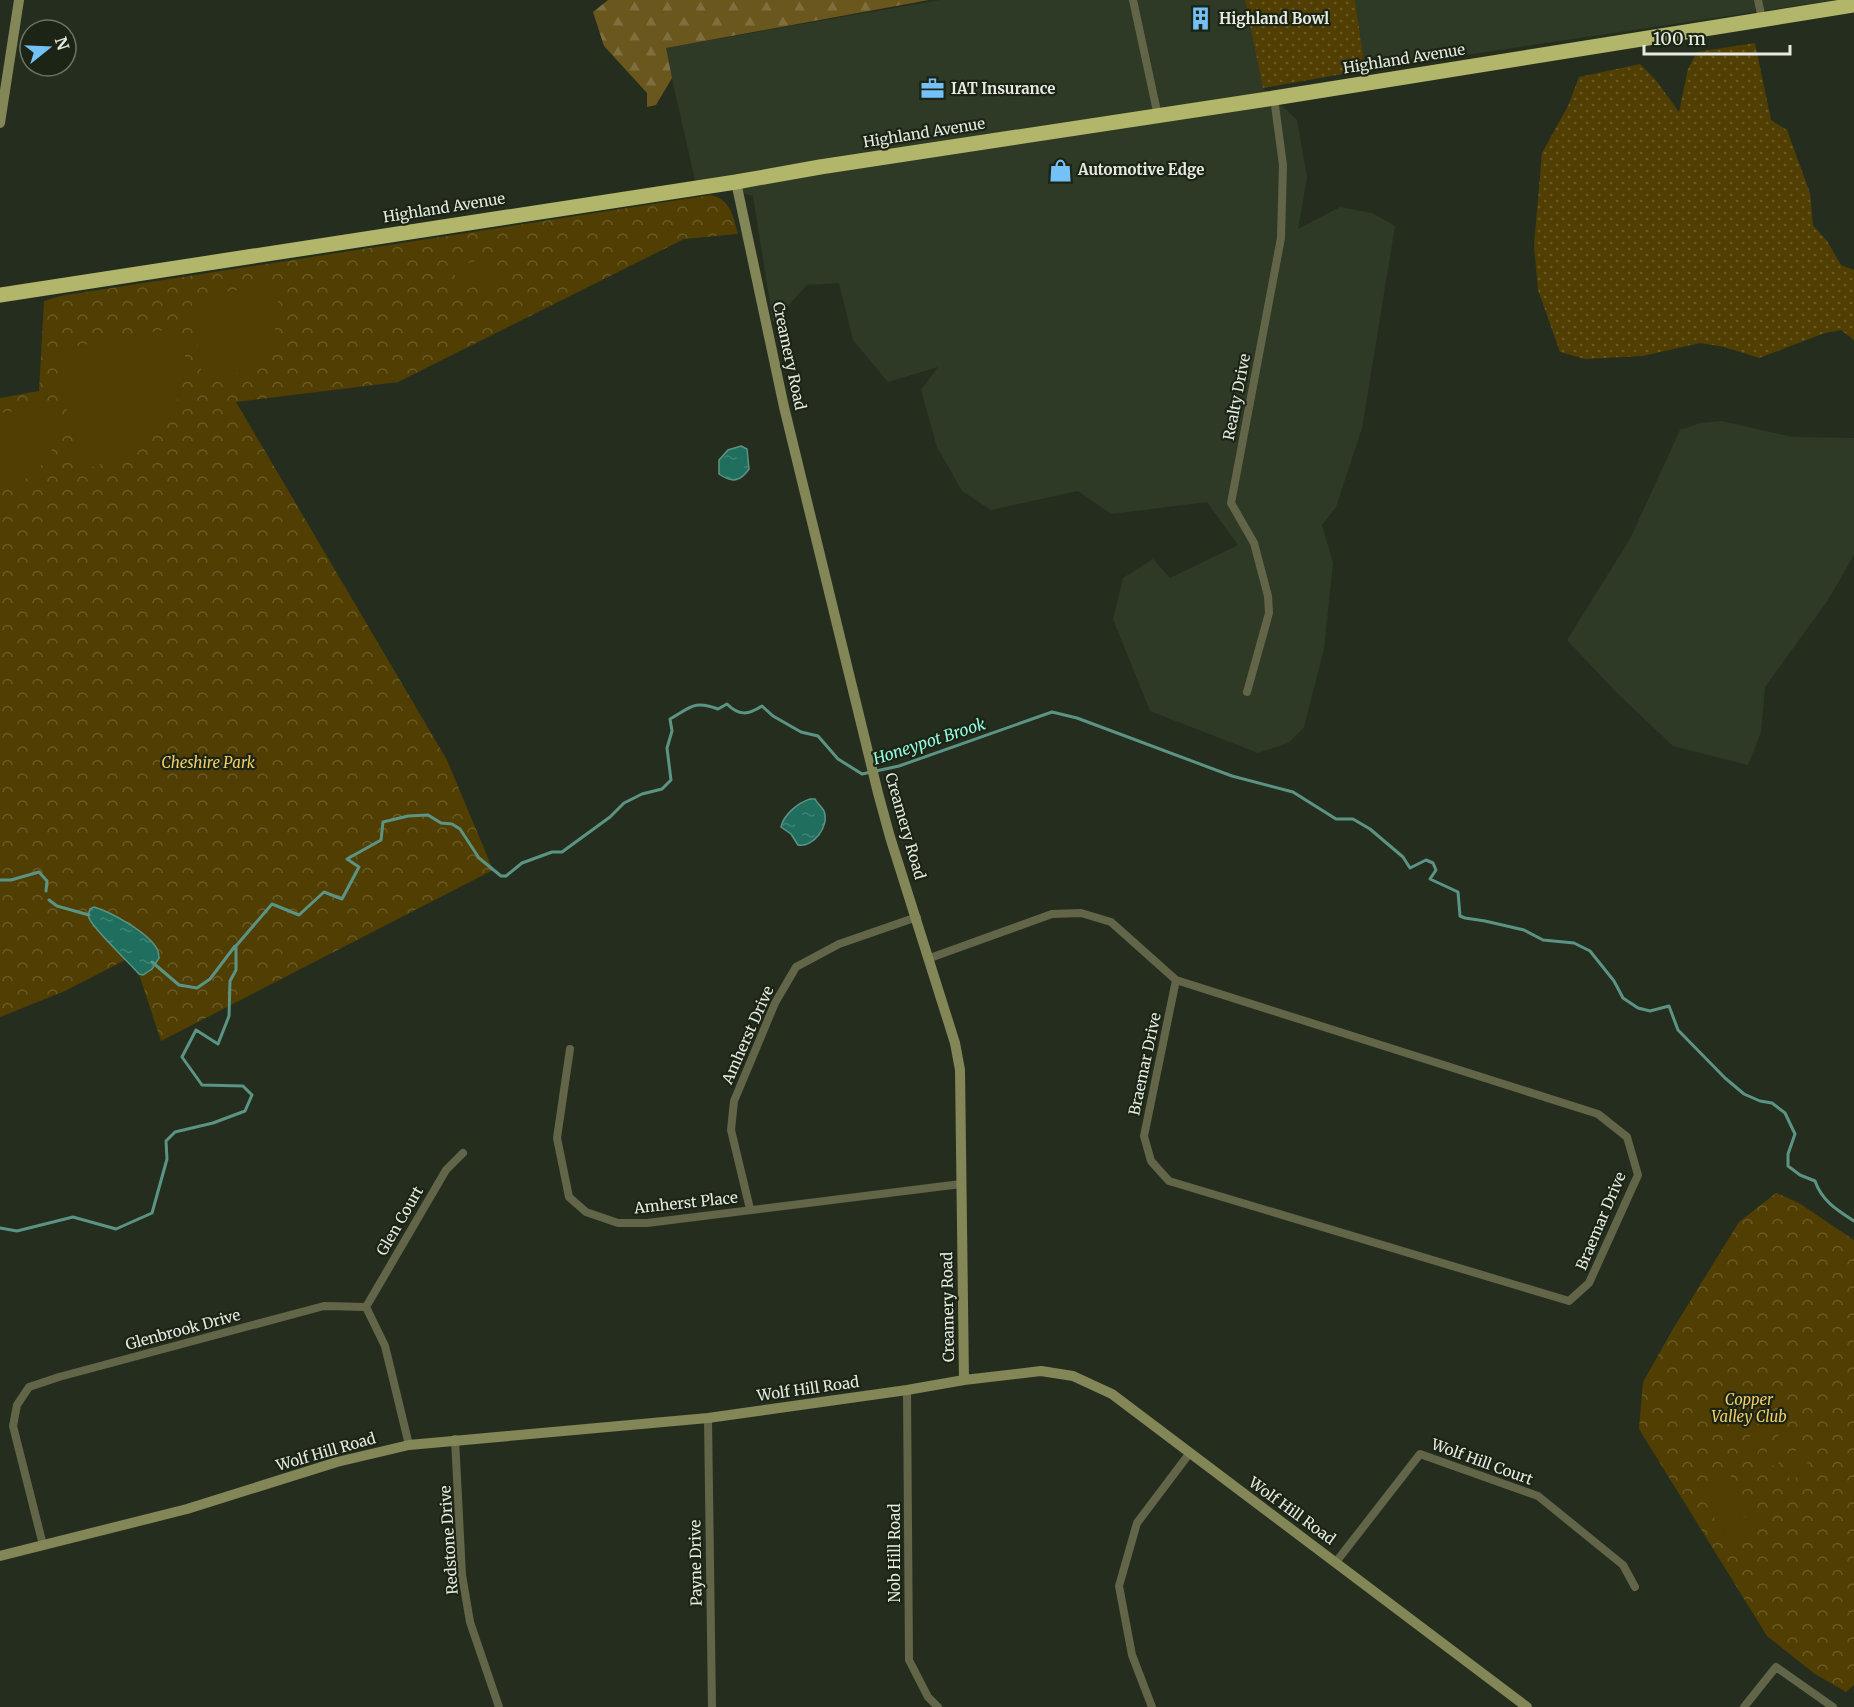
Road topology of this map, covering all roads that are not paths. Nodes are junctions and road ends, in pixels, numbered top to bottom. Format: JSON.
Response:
{"nodes":[{"id":1,"x":19,"y":0,"type":"edge"},
{"id":2,"x":1133,"y":0,"type":"edge"},
{"id":3,"x":1758,"y":0,"type":"edge"},
{"id":4,"x":1854,"y":5,"type":"edge"},
{"id":5,"x":1762,"y":19,"type":"junction"},
{"id":6,"x":1274,"y":98,"type":"junction"},
{"id":7,"x":1158,"y":116,"type":"junction"},
{"id":8,"x":0,"y":123,"type":"edge"},
{"id":9,"x":736,"y":182,"type":"junction"},
{"id":10,"x":0,"y":295,"type":"edge"},
{"id":11,"x":1247,"y":692,"type":"dead end"},
{"id":12,"x":917,"y":917,"type":"junction"},
{"id":13,"x":930,"y":958,"type":"junction"},
{"id":14,"x":1176,"y":980,"type":"junction"},
{"id":15,"x":570,"y":1049,"type":"dead end"},
{"id":16,"x":462,"y":1153,"type":"dead end"},
{"id":17,"x":961,"y":1184,"type":"junction"},
{"id":18,"x":750,"y":1209,"type":"junction"},
{"id":19,"x":366,"y":1307,"type":"junction"},
{"id":20,"x":964,"y":1380,"type":"junction"},
{"id":21,"x":907,"y":1390,"type":"junction"},
{"id":22,"x":708,"y":1418,"type":"junction"},
{"id":23,"x":455,"y":1439,"type":"junction"},
{"id":24,"x":409,"y":1445,"type":"junction"},
{"id":25,"x":1189,"y":1454,"type":"junction"},
{"id":26,"x":43,"y":1545,"type":"junction"},
{"id":27,"x":0,"y":1556,"type":"edge"},
{"id":28,"x":1336,"y":1562,"type":"junction"},
{"id":29,"x":1635,"y":1587,"type":"dead end"},
{"id":30,"x":499,"y":1707,"type":"edge"},
{"id":31,"x":712,"y":1707,"type":"edge"},
{"id":32,"x":938,"y":1707,"type":"edge"},
{"id":33,"x":1152,"y":1707,"type":"edge"},
{"id":34,"x":1527,"y":1707,"type":"edge"},
{"id":35,"x":1744,"y":1707,"type":"edge"},
{"id":36,"x":1833,"y":1707,"type":"edge"}],
"edges":[{"from":1,"to":8,"type":"street"},
{"from":2,"to":7,"type":"street"},
{"from":3,"to":5,"type":"street"},
{"from":4,"to":5,"type":"highway","name":"Highland Avenue"},
{"from":5,"to":6,"type":"highway","name":"Highland Avenue"},
{"from":6,"to":7,"type":"highway","name":"Highland Avenue"},
{"from":6,"to":11,"type":"street","name":"Realty Drive"},
{"from":7,"to":9,"type":"highway","name":"Highland Avenue"},
{"from":9,"to":10,"type":"highway","name":"Highland Avenue"},
{"from":9,"to":12,"type":"street","name":"Creamery Road"},
{"from":12,"to":13,"type":"street","name":"Creamery Road"},
{"from":12,"to":18,"type":"street","name":"Amherst Drive"},
{"from":13,"to":14,"type":"street","name":"Braemar Drive"},
{"from":13,"to":17,"type":"street","name":"Creamery Road"},
{"from":14,"to":14,"type":"street","name":"Braemar Drive"},
{"from":15,"to":18,"type":"street","name":"Amherst Place"},
{"from":16,"to":19,"type":"street","name":"Glen Court"},
{"from":17,"to":18,"type":"street","name":"Amherst Place"},
{"from":17,"to":20,"type":"street","name":"Creamery Road"},
{"from":19,"to":24,"type":"street"},
{"from":19,"to":26,"type":"street","name":"Glenbrook Drive"},
{"from":20,"to":21,"type":"street","name":"Wolf Hill Road"},
{"from":20,"to":25,"type":"street","name":"Wolf Hill Road"},
{"from":21,"to":22,"type":"street","name":"Wolf Hill Road"},
{"from":21,"to":32,"type":"street","name":"Nob Hill Road"},
{"from":22,"to":23,"type":"street","name":"Wolf Hill Road"},
{"from":22,"to":31,"type":"street","name":"Payne Drive"},
{"from":23,"to":24,"type":"street","name":"Wolf Hill Road"},
{"from":23,"to":30,"type":"street","name":"Redstone Drive"},
{"from":24,"to":26,"type":"street","name":"Wolf Hill Road"},
{"from":25,"to":28,"type":"street","name":"Wolf Hill Road"},
{"from":25,"to":33,"type":"street"},
{"from":26,"to":27,"type":"street","name":"Wolf Hill Road"},
{"from":28,"to":29,"type":"street","name":"Wolf Hill Court"},
{"from":28,"to":34,"type":"street","name":"Wolf Hill Road"},
{"from":35,"to":36,"type":"street"}]}
